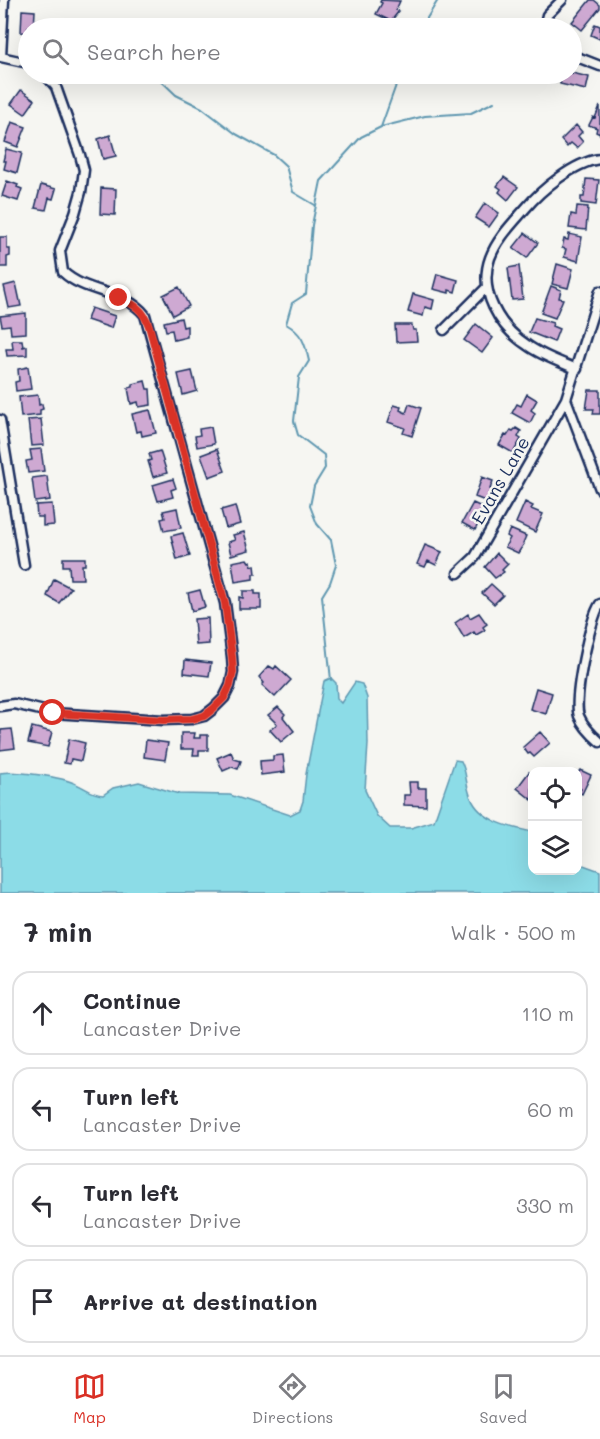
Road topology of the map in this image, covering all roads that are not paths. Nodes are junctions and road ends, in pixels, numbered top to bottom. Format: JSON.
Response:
{"nodes":[{"id":1,"x":4,"y":0,"type":"edge"},
{"id":2,"x":562,"y":0,"type":"edge"},
{"id":3,"x":546,"y":18,"type":"edge"},
{"id":4,"x":582,"y":59,"type":"edge"},
{"id":5,"x":1,"y":60,"type":"edge"},
{"id":6,"x":18,"y":62,"type":"edge"},
{"id":7,"x":600,"y":66,"type":"edge"},
{"id":8,"x":53,"y":84,"type":"edge"},
{"id":9,"x":600,"y":159,"type":"edge"},
{"id":10,"x":487,"y":287,"type":"junction"},
{"id":11,"x":600,"y":291,"type":"edge"},
{"id":12,"x":444,"y":330,"type":"dead end"},
{"id":13,"x":577,"y":369,"type":"junction"},
{"id":14,"x":566,"y":399,"type":"junction"},
{"id":15,"x":0,"y":420,"type":"edge"},
{"id":16,"x":600,"y":489,"type":"edge"},
{"id":17,"x":24,"y":565,"type":"dead end"},
{"id":18,"x":458,"y":573,"type":"dead end"},
{"id":19,"x":600,"y":604,"type":"edge"},
{"id":20,"x":0,"y":706,"type":"edge"},
{"id":21,"x":600,"y":742,"type":"edge"}],
"edges":[{"from":1,"to":5,"type":"street"},
{"from":2,"to":3,"type":"street"},
{"from":4,"to":7,"type":"street"},
{"from":5,"to":6,"type":"street"},
{"from":8,"to":20,"type":"street"},
{"from":9,"to":10,"type":"street"},
{"from":10,"to":12,"type":"street"},
{"from":10,"to":13,"type":"street"},
{"from":11,"to":13,"type":"street","name":"Evans Lane"},
{"from":13,"to":14,"type":"street","name":"Evans Lane"},
{"from":14,"to":16,"type":"street"},
{"from":14,"to":18,"type":"street","name":"Evans Lane"},
{"from":15,"to":17,"type":"street"},
{"from":19,"to":21,"type":"street"}]}
